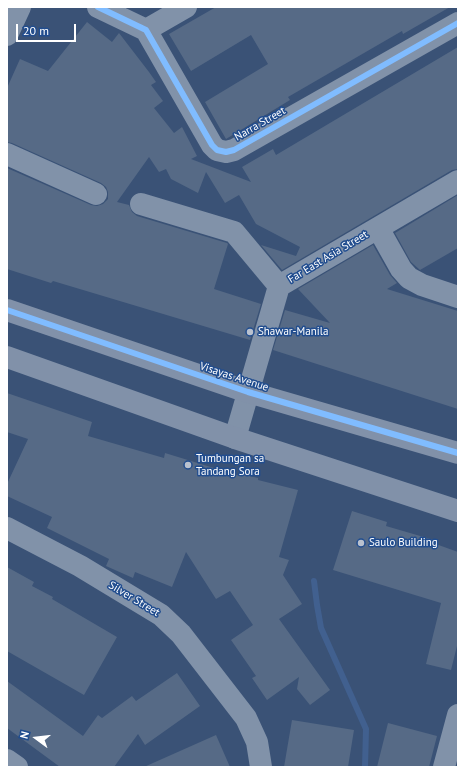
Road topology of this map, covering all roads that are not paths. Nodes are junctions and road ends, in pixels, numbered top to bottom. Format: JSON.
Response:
{"nodes":[{"id":1,"x":20,"y":7,"type":"edge"},
{"id":2,"x":98,"y":7,"type":"edge"},
{"id":3,"x":186,"y":7,"type":"edge"},
{"id":4,"x":458,"y":23,"type":"edge"},
{"id":5,"x":146,"y":30,"type":"junction"},
{"id":6,"x":7,"y":35,"type":"edge"},
{"id":7,"x":7,"y":154,"type":"edge"},
{"id":8,"x":458,"y":181,"type":"edge"},
{"id":9,"x":96,"y":194,"type":"dead end"},
{"id":10,"x":141,"y":204,"type":"dead end"},
{"id":11,"x":378,"y":228,"type":"junction"},
{"id":12,"x":279,"y":286,"type":"junction"},
{"id":13,"x":458,"y":297,"type":"edge"},
{"id":14,"x":7,"y":310,"type":"edge"},
{"id":15,"x":7,"y":357,"type":"edge"},
{"id":16,"x":248,"y":392,"type":"junction"},
{"id":17,"x":235,"y":438,"type":"junction"},
{"id":18,"x":458,"y":453,"type":"edge"},
{"id":19,"x":458,"y":511,"type":"edge"},
{"id":20,"x":7,"y":528,"type":"edge"},
{"id":21,"x":458,"y":715,"type":"edge"},
{"id":22,"x":7,"y":760,"type":"edge"},
{"id":23,"x":17,"y":767,"type":"edge"},
{"id":24,"x":261,"y":767,"type":"edge"},
{"id":25,"x":444,"y":767,"type":"edge"}],
"edges":[{"from":1,"to":6,"type":"street"},
{"from":2,"to":5,"type":"street"},
{"from":3,"to":5,"type":"street"},
{"from":4,"to":5,"type":"street","name":"Narra Street"},
{"from":7,"to":9,"type":"street"},
{"from":8,"to":11,"type":"street","name":"Far East Asia Street"},
{"from":10,"to":12,"type":"street","name":"Far East Asia Street"},
{"from":11,"to":12,"type":"street","name":"Far East Asia Street"},
{"from":11,"to":13,"type":"street","name":"Far East Asia Street"},
{"from":12,"to":16,"type":"street","name":"Far East Asia Street"},
{"from":14,"to":16,"type":"main road","name":"Visayas Avenue"},
{"from":15,"to":17,"type":"main road"},
{"from":16,"to":17,"type":"street","name":"Far East Asia Street"},
{"from":16,"to":18,"type":"main road","name":"Visayas Avenue"},
{"from":17,"to":19,"type":"main road"},
{"from":20,"to":24,"type":"street","name":"Silver Street"},
{"from":21,"to":25,"type":"street"},
{"from":22,"to":23,"type":"street"}]}
